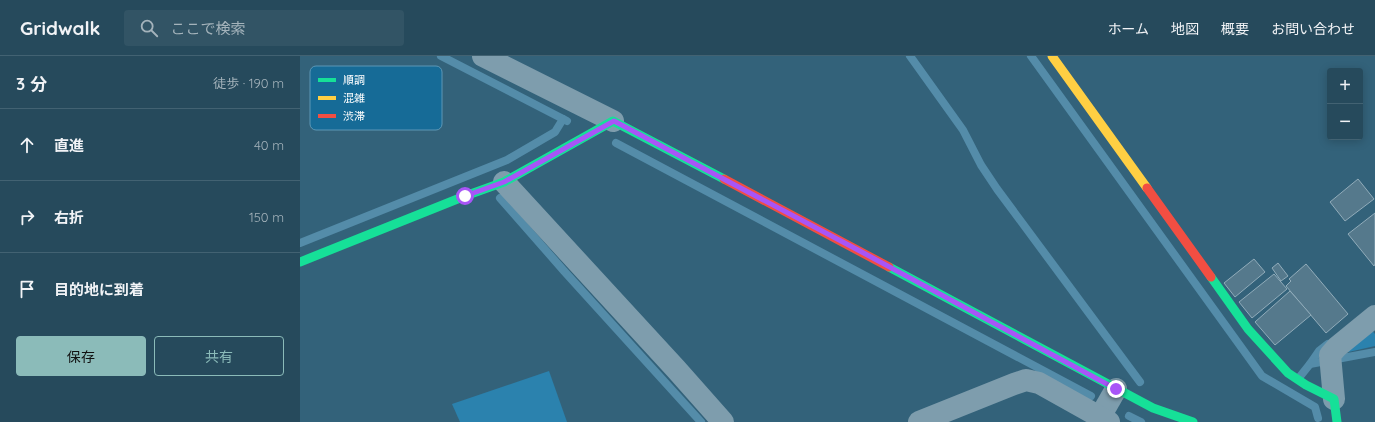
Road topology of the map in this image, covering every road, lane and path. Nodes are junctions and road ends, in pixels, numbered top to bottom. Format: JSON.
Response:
{"nodes":[{"id":1,"x":483,"y":56,"type":"edge"},
{"id":2,"x":1052,"y":56,"type":"edge"},
{"id":3,"x":614,"y":121,"type":"junction"},
{"id":4,"x":504,"y":182,"type":"junction"},
{"id":5,"x":300,"y":262,"type":"edge"},
{"id":6,"x":1375,"y":316,"type":"edge"},
{"id":7,"x":1116,"y":389,"type":"junction"},
{"id":8,"x":1334,"y":399,"type":"junction"},
{"id":9,"x":1104,"y":419,"type":"edge"},
{"id":10,"x":723,"y":422,"type":"edge"},
{"id":11,"x":919,"y":422,"type":"edge"},
{"id":12,"x":1193,"y":422,"type":"edge"},
{"id":13,"x":1337,"y":422,"type":"edge"}],
"edges":[{"from":1,"to":3,"type":"street"},
{"from":2,"to":8,"type":"street"},
{"from":3,"to":4,"type":"street"},
{"from":3,"to":7,"type":"street"},
{"from":4,"to":5,"type":"street"},
{"from":4,"to":10,"type":"street"},
{"from":6,"to":8,"type":"street"},
{"from":7,"to":9,"type":"street"},
{"from":7,"to":12,"type":"street"},
{"from":8,"to":13,"type":"street"},
{"from":9,"to":11,"type":"street"}]}
